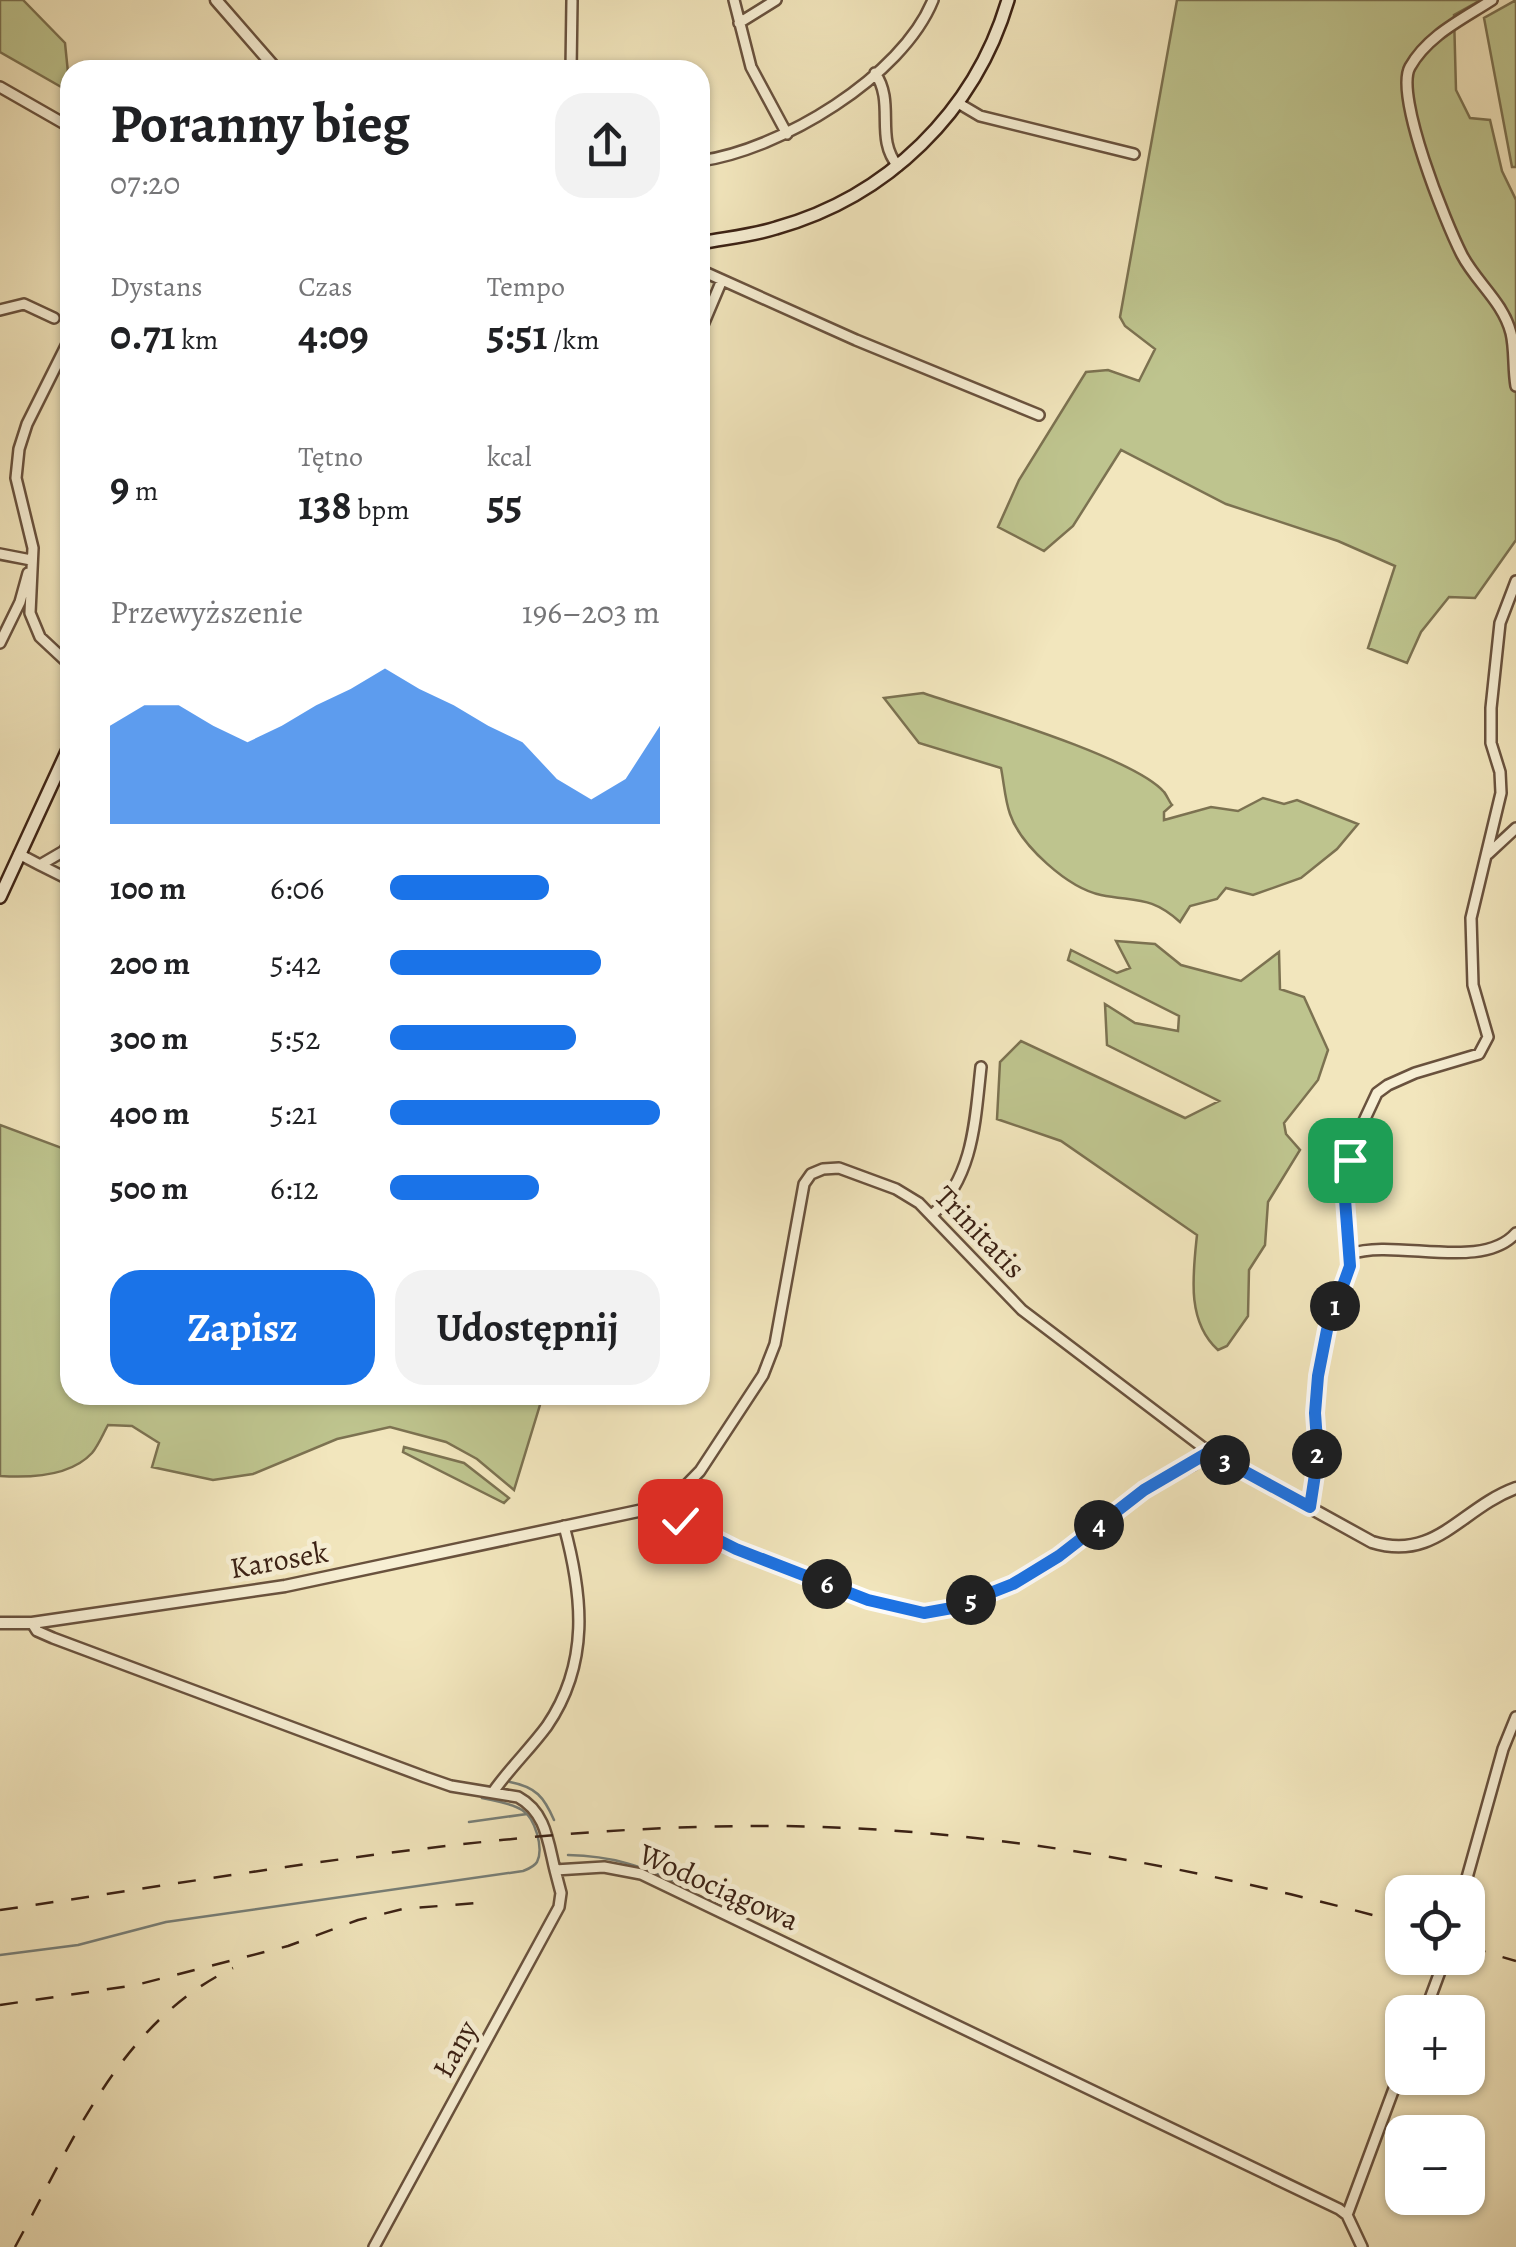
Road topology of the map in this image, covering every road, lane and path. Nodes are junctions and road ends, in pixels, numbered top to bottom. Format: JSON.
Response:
{"nodes":[{"id":1,"x":216,"y":0,"type":"edge"},
{"id":2,"x":734,"y":0,"type":"edge"},
{"id":3,"x":776,"y":0,"type":"edge"},
{"id":4,"x":932,"y":0,"type":"edge"},
{"id":5,"x":1008,"y":0,"type":"edge"},
{"id":6,"x":1492,"y":0,"type":"edge"},
{"id":7,"x":572,"y":1,"type":"edge"},
{"id":8,"x":739,"y":23,"type":"junction"},
{"id":9,"x":269,"y":60,"type":"edge"},
{"id":10,"x":571,"y":60,"type":"edge"},
{"id":11,"x":876,"y":73,"type":"junction"},
{"id":12,"x":0,"y":88,"type":"edge"},
{"id":13,"x":958,"y":104,"type":"junction"},
{"id":14,"x":60,"y":121,"type":"edge"},
{"id":15,"x":787,"y":134,"type":"junction"},
{"id":16,"x":1134,"y":154,"type":"dead end"},
{"id":17,"x":710,"y":160,"type":"edge"},
{"id":18,"x":898,"y":166,"type":"junction"},
{"id":19,"x":710,"y":241,"type":"edge"},
{"id":20,"x":710,"y":275,"type":"edge"},
{"id":21,"x":722,"y":280,"type":"junction"},
{"id":22,"x":710,"y":308,"type":"edge"},
{"id":23,"x":0,"y":310,"type":"edge"},
{"id":24,"x":54,"y":318,"type":"dead end"},
{"id":25,"x":60,"y":358,"type":"edge"},
{"id":26,"x":1516,"y":386,"type":"edge"},
{"id":27,"x":1039,"y":415,"type":"dead end"},
{"id":28,"x":0,"y":554,"type":"edge"},
{"id":29,"x":32,"y":563,"type":"junction"},
{"id":30,"x":1516,"y":580,"type":"edge"},
{"id":31,"x":0,"y":644,"type":"edge"},
{"id":32,"x":60,"y":656,"type":"edge"},
{"id":33,"x":60,"y":766,"type":"edge"},
{"id":34,"x":1516,"y":828,"type":"edge"},
{"id":35,"x":60,"y":853,"type":"edge"},
{"id":36,"x":19,"y":854,"type":"junction"},
{"id":37,"x":1486,"y":856,"type":"junction"},
{"id":38,"x":40,"y":865,"type":"junction"},
{"id":39,"x":60,"y":875,"type":"edge"},
{"id":40,"x":0,"y":897,"type":"edge"},
{"id":41,"x":981,"y":1066,"type":"dead end"},
{"id":42,"x":932,"y":1216,"type":"junction"},
{"id":43,"x":1516,"y":1233,"type":"edge"},
{"id":44,"x":1350,"y":1254,"type":"junction"},
{"id":45,"x":1209,"y":1452,"type":"junction"},
{"id":46,"x":1516,"y":1488,"type":"edge"},
{"id":47,"x":1310,"y":1507,"type":"junction"},
{"id":48,"x":661,"y":1511,"type":"junction"},
{"id":49,"x":564,"y":1526,"type":"junction"},
{"id":50,"x":32,"y":1622,"type":"junction"},
{"id":51,"x":0,"y":1623,"type":"edge"},
{"id":52,"x":1516,"y":1717,"type":"edge"},
{"id":53,"x":493,"y":1792,"type":"junction"},
{"id":54,"x":555,"y":1870,"type":"junction"},
{"id":55,"x":1468,"y":1875,"type":"edge"},
{"id":56,"x":1392,"y":2095,"type":"edge"},
{"id":57,"x":1348,"y":2215,"type":"junction"},
{"id":58,"x":374,"y":2247,"type":"edge"},
{"id":59,"x":1362,"y":2247,"type":"edge"}],
"edges":[{"from":1,"to":9,"type":"street"},
{"from":2,"to":8,"type":"street"},
{"from":3,"to":8,"type":"street"},
{"from":4,"to":11,"type":"street"},
{"from":5,"to":13,"type":"main road"},
{"from":6,"to":26,"type":"street"},
{"from":7,"to":10,"type":"street"},
{"from":8,"to":15,"type":"street"},
{"from":11,"to":15,"type":"street"},
{"from":11,"to":18,"type":"street"},
{"from":12,"to":14,"type":"street"},
{"from":13,"to":16,"type":"street"},
{"from":13,"to":18,"type":"main road"},
{"from":15,"to":17,"type":"street"},
{"from":18,"to":19,"type":"main road"},
{"from":20,"to":21,"type":"street"},
{"from":21,"to":22,"type":"street"},
{"from":21,"to":27,"type":"street"},
{"from":23,"to":24,"type":"street"},
{"from":25,"to":29,"type":"street"},
{"from":28,"to":29,"type":"street"},
{"from":29,"to":31,"type":"street"},
{"from":29,"to":32,"type":"street"},
{"from":30,"to":37,"type":"street"},
{"from":33,"to":36,"type":"main road"},
{"from":34,"to":37,"type":"street"},
{"from":35,"to":38,"type":"street"},
{"from":36,"to":38,"type":"street"},
{"from":36,"to":40,"type":"main road"},
{"from":37,"to":44,"type":"street"},
{"from":38,"to":39,"type":"street"},
{"from":41,"to":42,"type":"street"},
{"from":42,"to":45,"type":"street","name":"Trinitatis"},
{"from":42,"to":48,"type":"street","name":"Trinitatis"},
{"from":43,"to":44,"type":"street"},
{"from":44,"to":47,"type":"street"},
{"from":45,"to":47,"type":"street"},
{"from":45,"to":48,"type":"street"},
{"from":46,"to":47,"type":"street"},
{"from":48,"to":49,"type":"street","name":"Karosek"},
{"from":49,"to":50,"type":"street","name":"Karosek"},
{"from":49,"to":53,"type":"street"},
{"from":50,"to":51,"type":"street","name":"Karosek"},
{"from":50,"to":53,"type":"street"},
{"from":52,"to":55,"type":"street"},
{"from":53,"to":54,"type":"street"},
{"from":54,"to":57,"type":"street","name":"Wodociągowa"},
{"from":54,"to":58,"type":"street","name":"Łany"},
{"from":56,"to":57,"type":"street"},
{"from":57,"to":59,"type":"street"}]}
